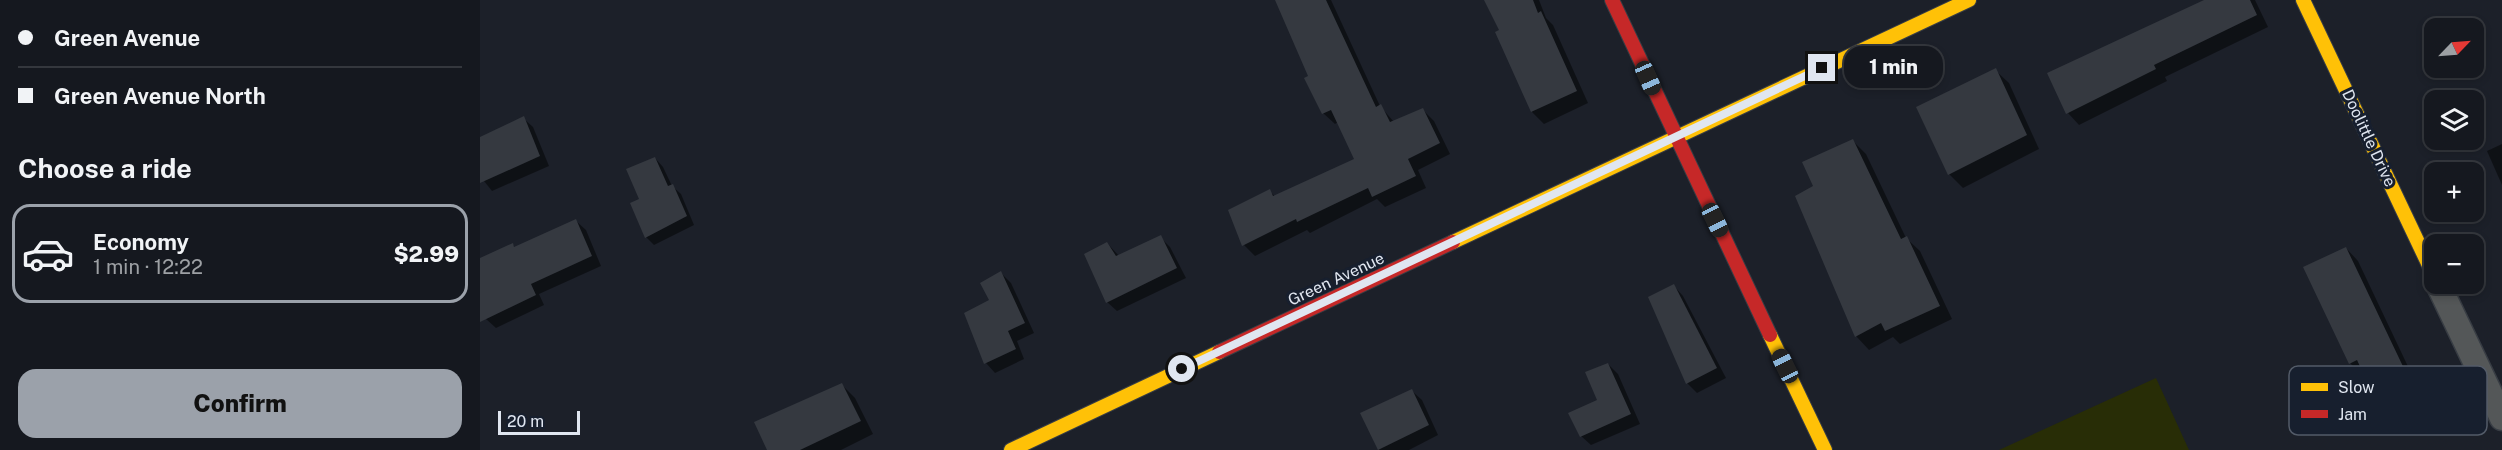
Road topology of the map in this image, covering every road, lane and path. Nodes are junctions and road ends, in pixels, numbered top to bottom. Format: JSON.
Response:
{"nodes":[{"id":1,"x":1612,"y":0,"type":"edge"},
{"id":2,"x":1969,"y":0,"type":"edge"},
{"id":3,"x":2303,"y":0,"type":"edge"},
{"id":4,"x":1675,"y":137,"type":"junction"},
{"id":5,"x":2424,"y":255,"type":"edge"},
{"id":6,"x":2443,"y":294,"type":"edge"},
{"id":7,"x":2477,"y":366,"type":"edge"},
{"id":8,"x":2487,"y":387,"type":"edge"},
{"id":9,"x":2502,"y":418,"type":"edge"},
{"id":10,"x":1011,"y":450,"type":"edge"},
{"id":11,"x":1825,"y":450,"type":"edge"}],
"edges":[{"from":1,"to":4,"type":"street"},
{"from":2,"to":4,"type":"street","name":"Green Avenue"},
{"from":3,"to":5,"type":"street","name":"Doolittle Drive"},
{"from":4,"to":10,"type":"street","name":"Green Avenue"},
{"from":4,"to":11,"type":"street"},
{"from":6,"to":7,"type":"street"},
{"from":8,"to":9,"type":"street"}]}
